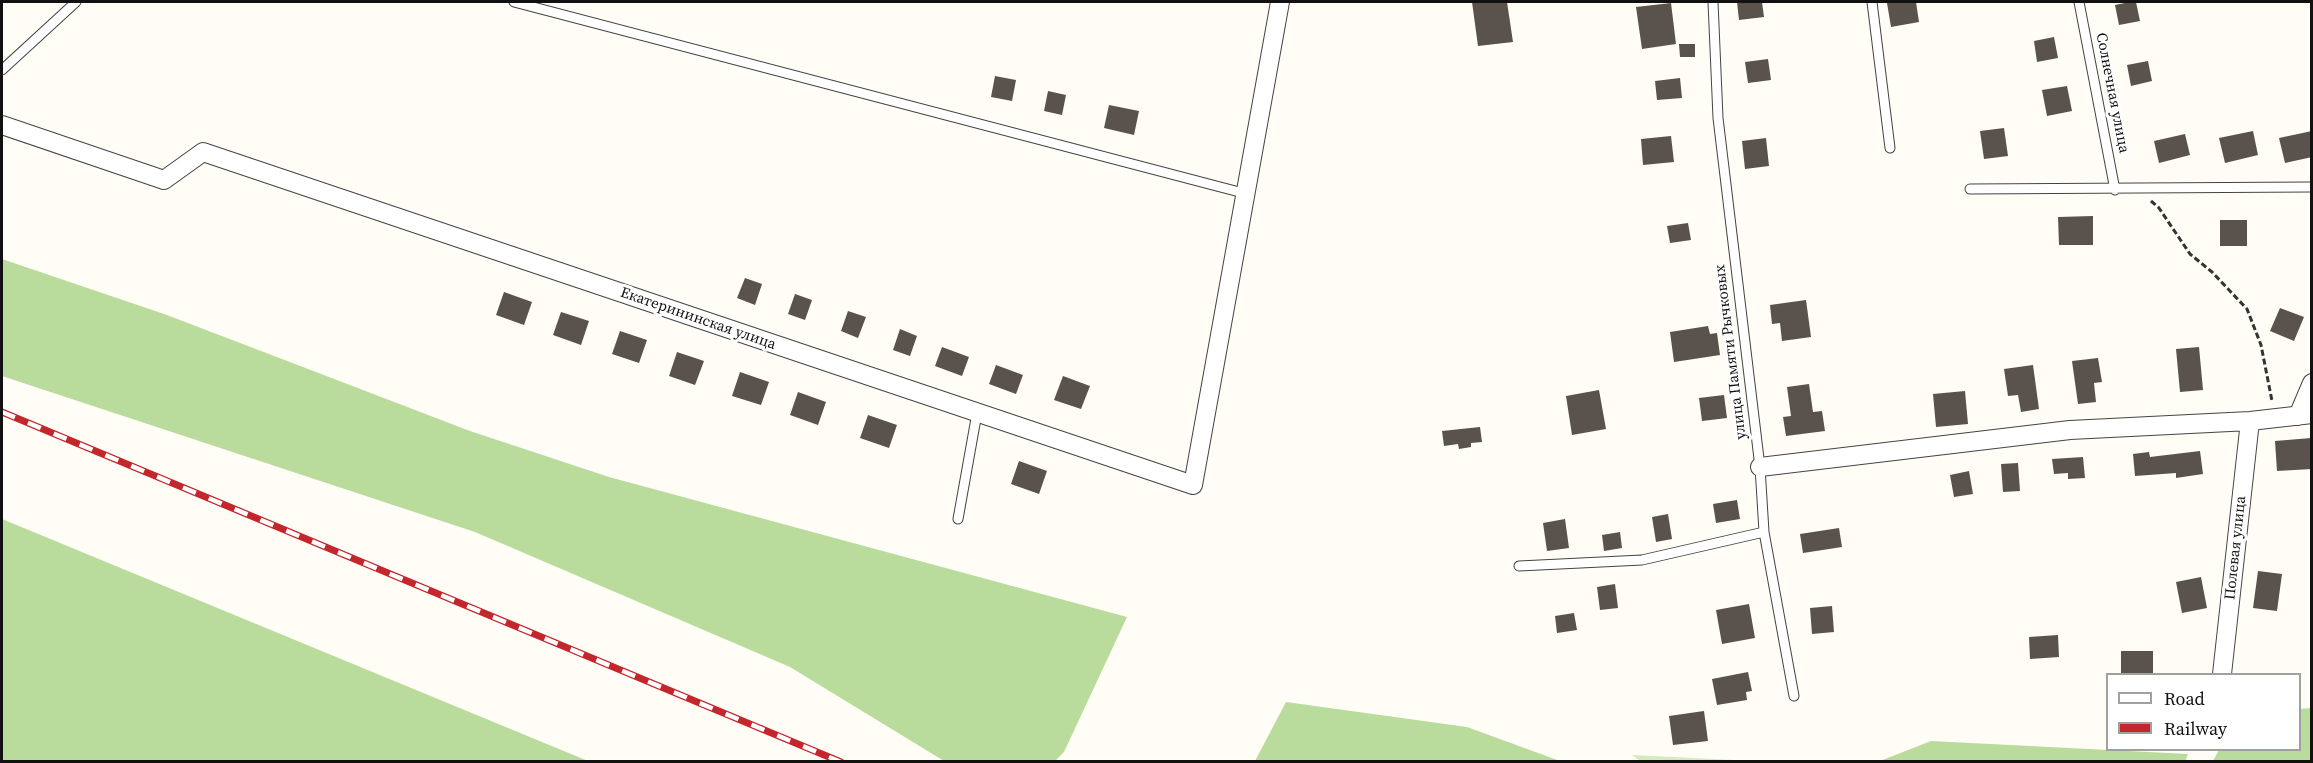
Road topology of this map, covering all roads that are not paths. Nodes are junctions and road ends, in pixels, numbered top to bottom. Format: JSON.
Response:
{"nodes":[{"id":1,"x":76,"y":2,"type":"edge"},
{"id":2,"x":514,"y":2,"type":"edge"},
{"id":3,"x":1280,"y":2,"type":"edge"},
{"id":4,"x":1713,"y":2,"type":"edge"},
{"id":5,"x":1872,"y":2,"type":"edge"},
{"id":6,"x":2079,"y":2,"type":"edge"},
{"id":7,"x":2,"y":70,"type":"edge"},
{"id":8,"x":2,"y":125,"type":"edge"},
{"id":9,"x":1890,"y":148,"type":"dead end"},
{"id":10,"x":2310,"y":187,"type":"edge"},
{"id":11,"x":1970,"y":189,"type":"dead end"},
{"id":12,"x":2115,"y":190,"type":"junction"},
{"id":13,"x":1246,"y":194,"type":"junction"},
{"id":14,"x":2312,"y":383,"type":"edge"},
{"id":15,"x":977,"y":413,"type":"junction"},
{"id":16,"x":2305,"y":415,"type":"edge"},
{"id":17,"x":2250,"y":421,"type":"junction"},
{"id":18,"x":1760,"y":467,"type":"junction"},
{"id":19,"x":958,"y":519,"type":"dead end"},
{"id":20,"x":1764,"y":532,"type":"junction"},
{"id":21,"x":1519,"y":566,"type":"dead end"},
{"id":22,"x":2222,"y":673,"type":"edge"},
{"id":23,"x":1794,"y":696,"type":"dead end"}],
"edges":[{"from":1,"to":7,"type":"lane"},
{"from":2,"to":13,"type":"lane"},
{"from":3,"to":13,"type":"street"},
{"from":4,"to":18,"type":"lane","name":"улица Памяти Рычковых"},
{"from":5,"to":9,"type":"lane"},
{"from":6,"to":12,"type":"lane","name":"Солнечная улица"},
{"from":8,"to":15,"type":"street","name":"Екатерининская улица"},
{"from":10,"to":12,"type":"lane"},
{"from":11,"to":12,"type":"lane"},
{"from":13,"to":15,"type":"street","name":"Екатерининская улица"},
{"from":14,"to":16,"type":"street"},
{"from":15,"to":19,"type":"lane"},
{"from":16,"to":17,"type":"street"},
{"from":17,"to":18,"type":"street"},
{"from":17,"to":22,"type":"street","name":"Полевая улица"},
{"from":18,"to":20,"type":"lane","name":"улица Памяти Рычковых"},
{"from":20,"to":21,"type":"lane"},
{"from":20,"to":23,"type":"lane","name":"улица Памяти Рычковых"}]}
